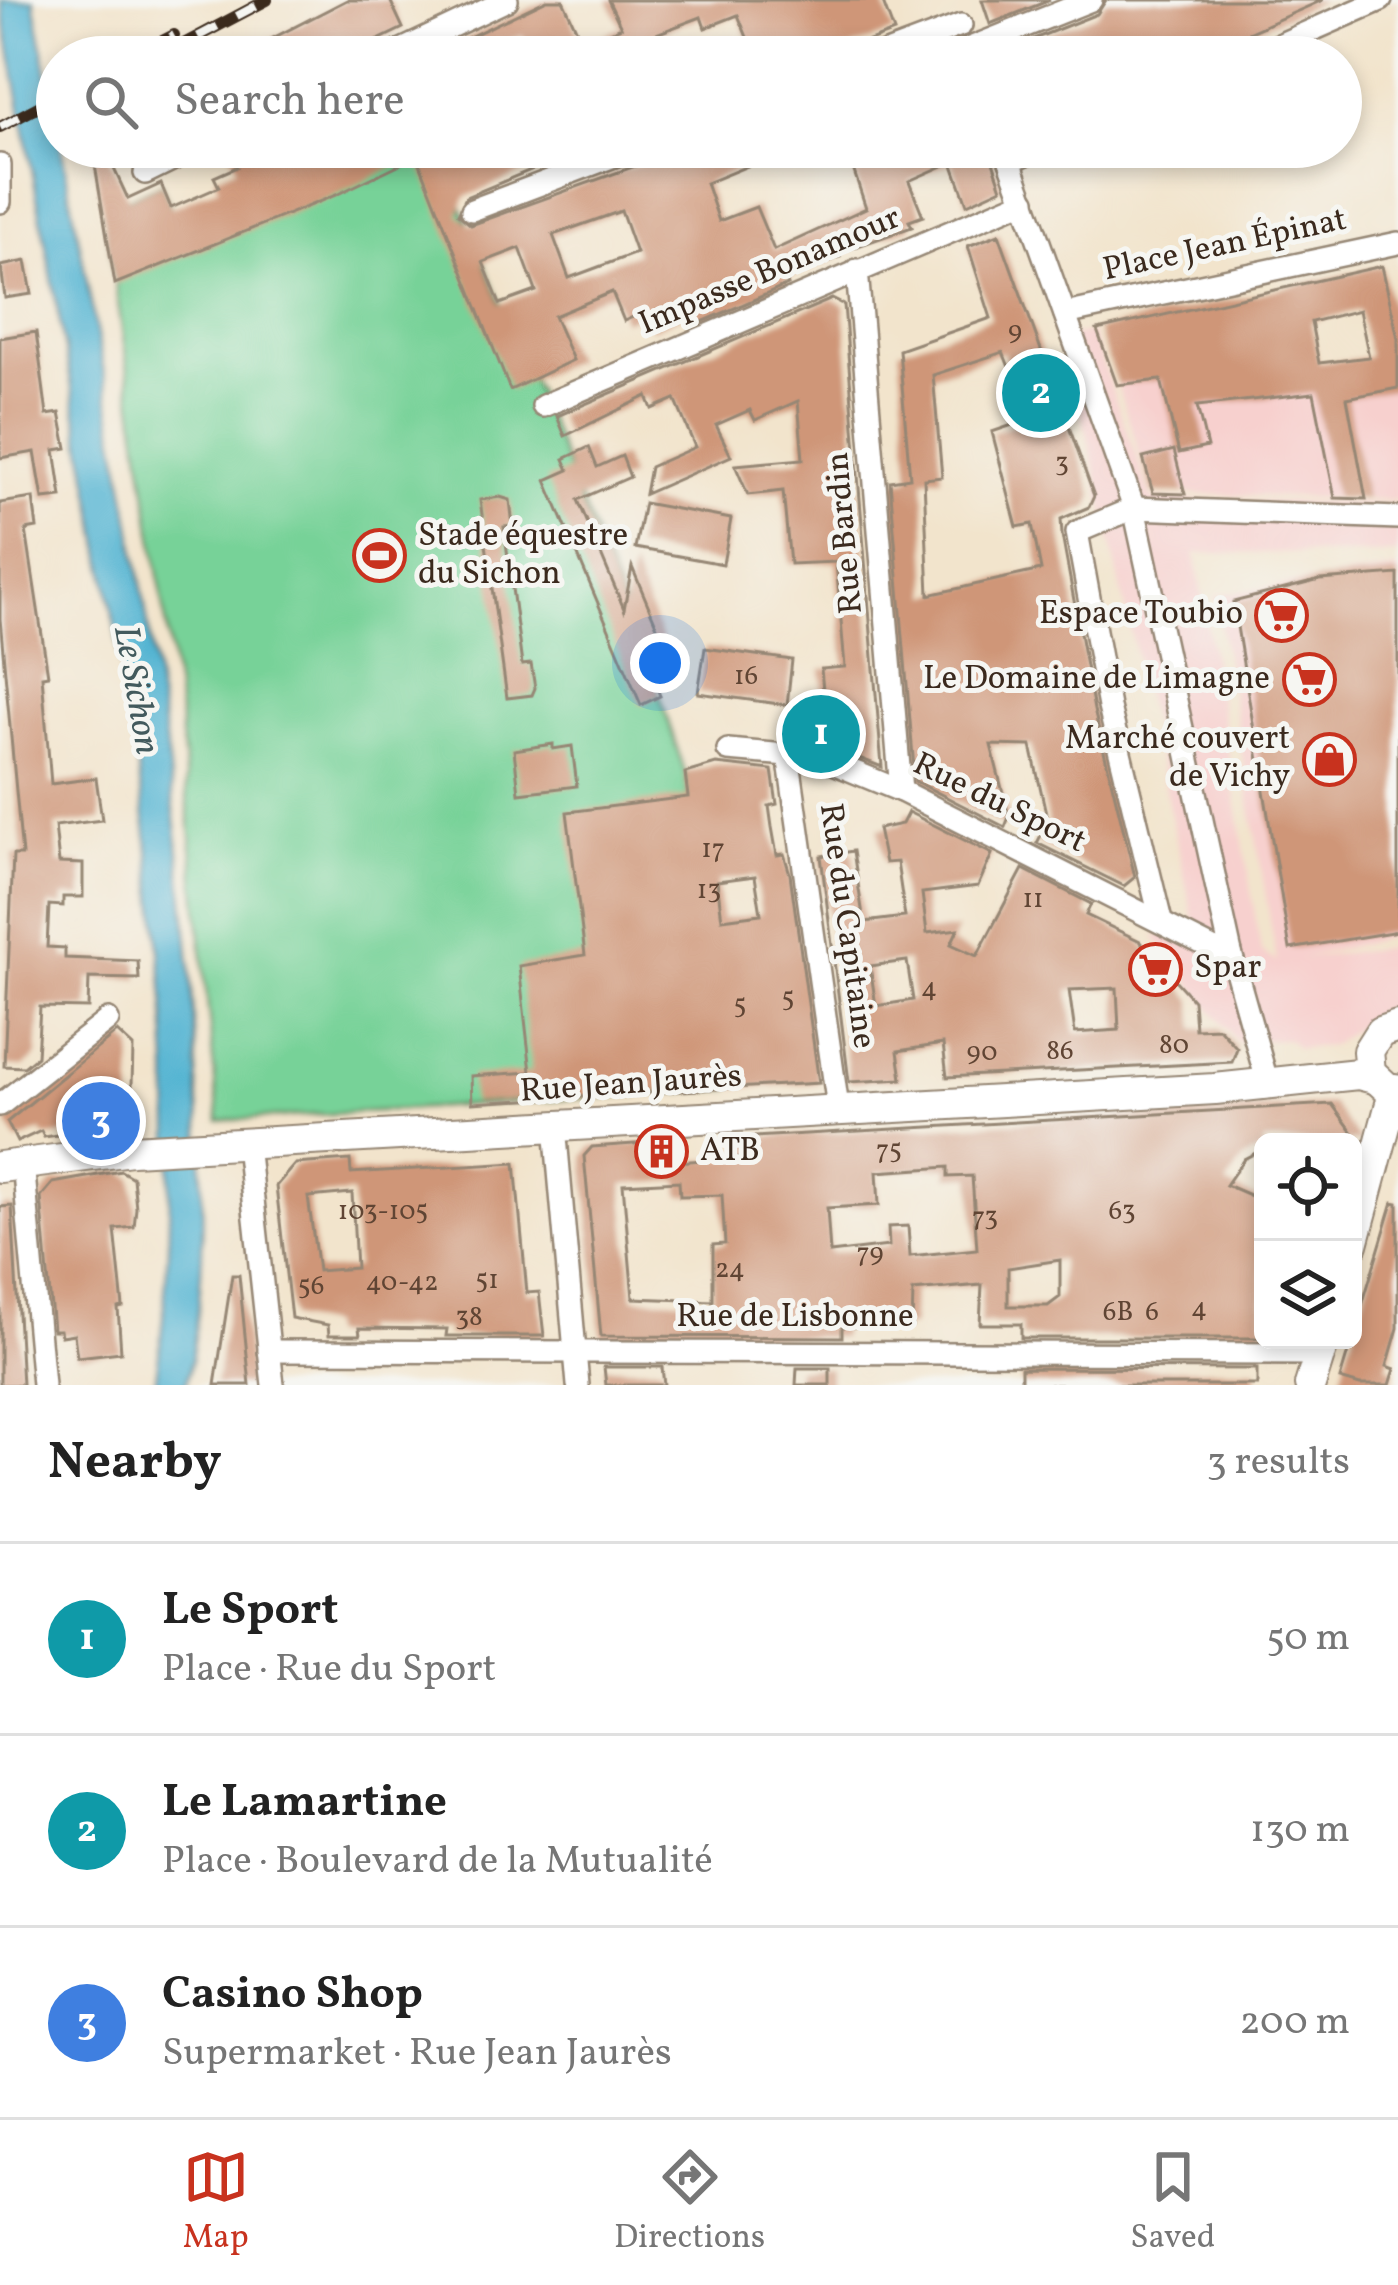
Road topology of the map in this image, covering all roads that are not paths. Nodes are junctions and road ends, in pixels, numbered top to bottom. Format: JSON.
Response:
{"nodes":[{"id":1,"x":507,"y":0,"type":"edge"},
{"id":2,"x":952,"y":0,"type":"edge"},
{"id":3,"x":1091,"y":0,"type":"edge"},
{"id":4,"x":1382,"y":0,"type":"edge"},
{"id":5,"x":961,"y":25,"type":"junction"},
{"id":6,"x":431,"y":36,"type":"edge"},
{"id":7,"x":932,"y":36,"type":"edge"},
{"id":8,"x":965,"y":36,"type":"edge"},
{"id":9,"x":1009,"y":36,"type":"edge"},
{"id":10,"x":1299,"y":36,"type":"edge"},
{"id":11,"x":0,"y":165,"type":"edge"},
{"id":12,"x":153,"y":168,"type":"edge"},
{"id":13,"x":583,"y":168,"type":"edge"},
{"id":14,"x":1013,"y":168,"type":"edge"},
{"id":15,"x":145,"y":172,"type":"dead end"},
{"id":16,"x":1025,"y":200,"type":"junction"},
{"id":17,"x":0,"y":202,"type":"edge"},
{"id":18,"x":472,"y":210,"type":"dead end"},
{"id":19,"x":1397,"y":249,"type":"edge"},
{"id":20,"x":857,"y":270,"type":"junction"},
{"id":21,"x":1065,"y":314,"type":"junction"},
{"id":22,"x":542,"y":406,"type":"dead end"},
{"id":23,"x":1134,"y":508,"type":"junction"},
{"id":24,"x":1398,"y":518,"type":"edge"},
{"id":25,"x":728,"y":750,"type":"dead end"},
{"id":26,"x":788,"y":754,"type":"junction"},
{"id":27,"x":901,"y":791,"type":"junction"},
{"id":28,"x":1161,"y":921,"type":"junction"},
{"id":29,"x":1231,"y":952,"type":"junction"},
{"id":30,"x":108,"y":1020,"type":"dead end"},
{"id":31,"x":1398,"y":1026,"type":"edge"},
{"id":32,"x":1384,"y":1076,"type":"edge"},
{"id":33,"x":1267,"y":1081,"type":"junction"},
{"id":34,"x":0,"y":1105,"type":"edge"},
{"id":35,"x":838,"y":1108,"type":"junction"},
{"id":36,"x":555,"y":1126,"type":"junction"},
{"id":37,"x":232,"y":1144,"type":"junction"},
{"id":38,"x":11,"y":1165,"type":"edge"},
{"id":39,"x":1354,"y":1241,"type":"edge"},
{"id":40,"x":1254,"y":1347,"type":"edge"},
{"id":41,"x":575,"y":1349,"type":"junction"},
{"id":42,"x":1321,"y":1349,"type":"edge"},
{"id":43,"x":269,"y":1351,"type":"junction"},
{"id":44,"x":43,"y":1385,"type":"edge"},
{"id":45,"x":273,"y":1385,"type":"edge"},
{"id":46,"x":578,"y":1385,"type":"edge"},
{"id":47,"x":1310,"y":1385,"type":"edge"}],
"edges":[{"from":1,"to":6,"type":"street"},
{"from":2,"to":5,"type":"street"},
{"from":3,"to":9,"type":"street"},
{"from":4,"to":10,"type":"street"},
{"from":5,"to":7,"type":"street"},
{"from":5,"to":8,"type":"street"},
{"from":11,"to":17,"type":"street"},
{"from":12,"to":15,"type":"street"},
{"from":13,"to":18,"type":"street"},
{"from":14,"to":16,"type":"street"},
{"from":16,"to":20,"type":"street","name":"Impasse Bonamour"},
{"from":16,"to":21,"type":"street"},
{"from":19,"to":21,"type":"street","name":"Place Jean Épinat"},
{"from":20,"to":22,"type":"street","name":"Impasse Bonamour"},
{"from":20,"to":27,"type":"street","name":"Rue Bardin"},
{"from":21,"to":23,"type":"street"},
{"from":23,"to":24,"type":"street"},
{"from":23,"to":28,"type":"street"},
{"from":23,"to":29,"type":"street"},
{"from":25,"to":26,"type":"street","name":"Rue du Sport"},
{"from":26,"to":27,"type":"street","name":"Rue du Sport"},
{"from":26,"to":35,"type":"street","name":"Rue du Capitaine"},
{"from":27,"to":28,"type":"street","name":"Rue du Sport"},
{"from":28,"to":29,"type":"street","name":"Rue du Sport"},
{"from":29,"to":33,"type":"street"},
{"from":30,"to":34,"type":"street"},
{"from":31,"to":32,"type":"street"},
{"from":32,"to":33,"type":"street","name":"Rue Jean Jaurès"},
{"from":32,"to":39,"type":"street"},
{"from":33,"to":35,"type":"street","name":"Rue Jean Jaurès"},
{"from":35,"to":36,"type":"street","name":"Rue Jean Jaurès"},
{"from":36,"to":37,"type":"street","name":"Rue Jean Jaurès"},
{"from":36,"to":41,"type":"street"},
{"from":37,"to":38,"type":"street","name":"Rue Jean Jaurès"},
{"from":37,"to":43,"type":"street"},
{"from":38,"to":44,"type":"street"},
{"from":40,"to":41,"type":"street","name":"Rue de Lisbonne"},
{"from":41,"to":43,"type":"street","name":"Rue de Lisbonne"},
{"from":41,"to":46,"type":"street"},
{"from":42,"to":47,"type":"street"},
{"from":43,"to":45,"type":"street"}]}
